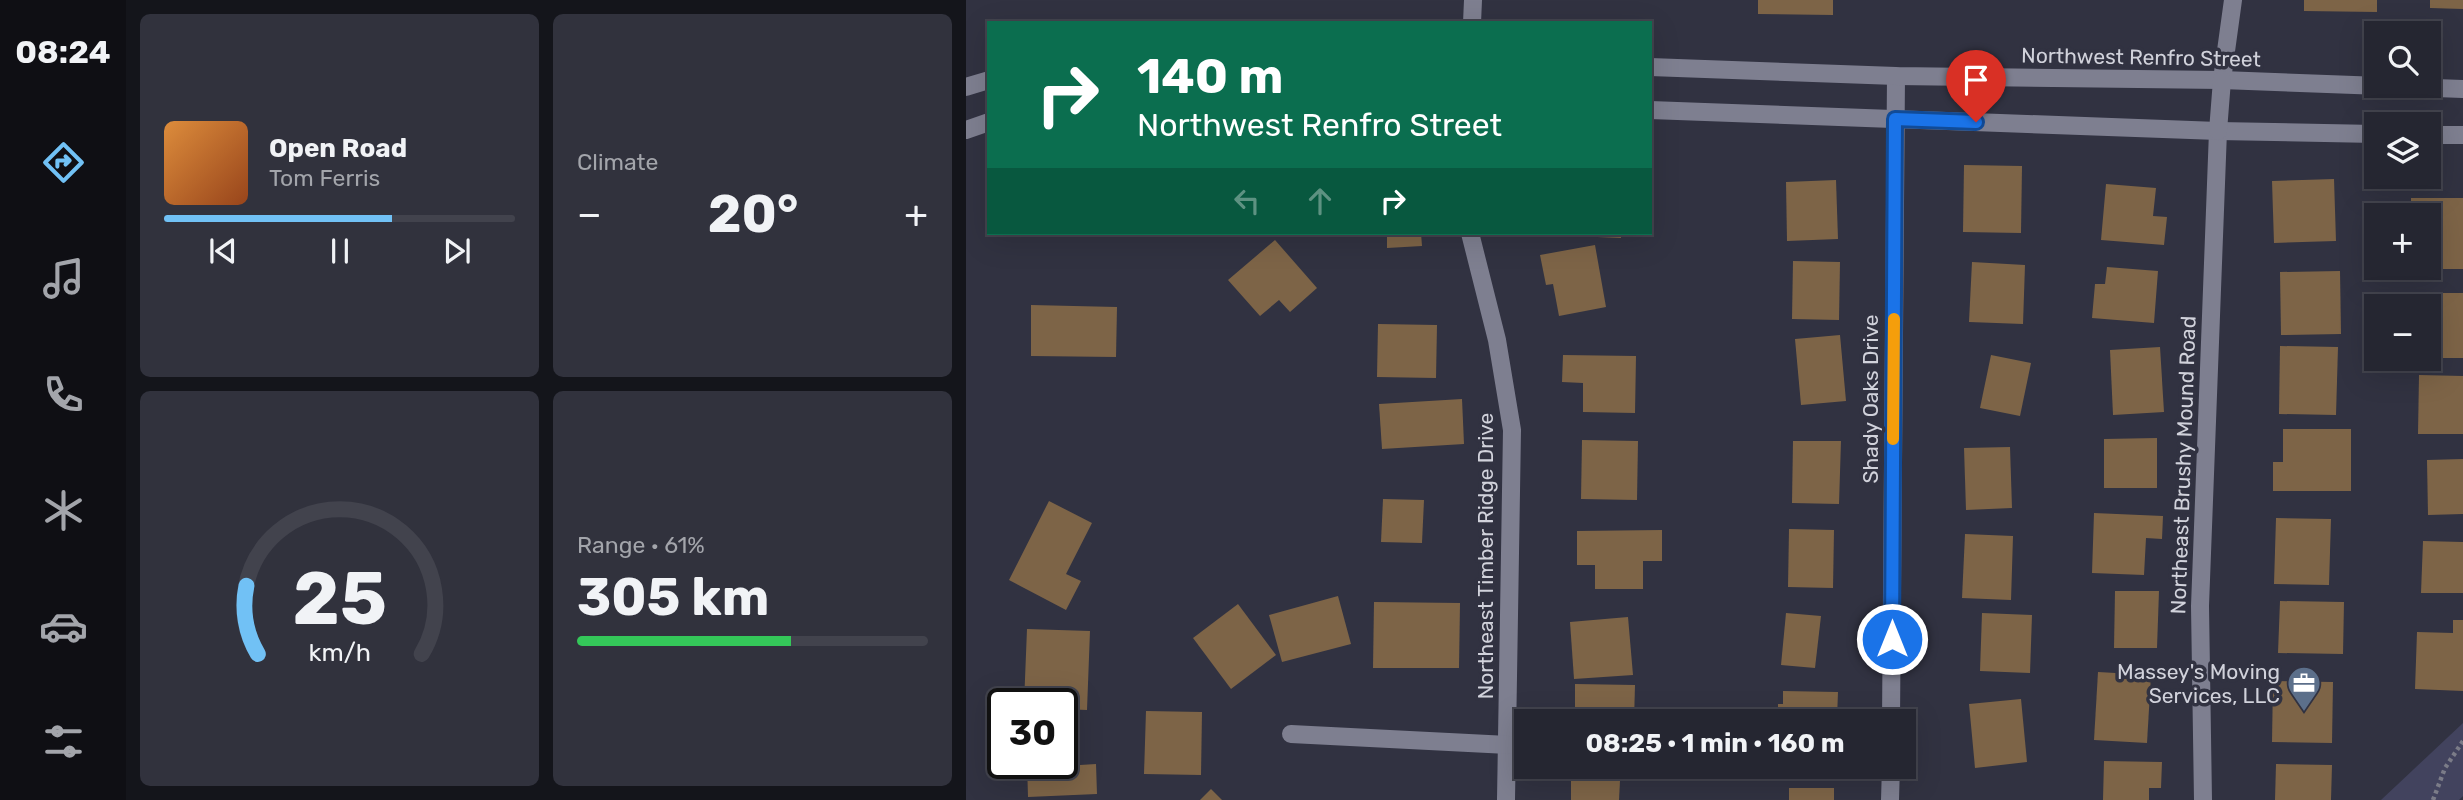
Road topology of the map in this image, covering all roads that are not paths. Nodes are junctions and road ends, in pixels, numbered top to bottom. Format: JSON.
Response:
{"nodes":[{"id":1,"x":1473,"y":0,"type":"edge"},
{"id":2,"x":2233,"y":0,"type":"edge"},
{"id":3,"x":1472,"y":21,"type":"edge"},
{"id":4,"x":1652,"y":66,"type":"edge"},
{"id":5,"x":1896,"y":76,"type":"junction"},
{"id":6,"x":2222,"y":80,"type":"junction"},
{"id":7,"x":987,"y":81,"type":"edge"},
{"id":8,"x":966,"y":87,"type":"edge"},
{"id":9,"x":2463,"y":89,"type":"edge"},
{"id":10,"x":1652,"y":110,"type":"edge"},
{"id":11,"x":1895,"y":119,"type":"junction"},
{"id":12,"x":987,"y":123,"type":"edge"},
{"id":13,"x":966,"y":130,"type":"edge"},
{"id":14,"x":2218,"y":131,"type":"junction"},
{"id":15,"x":2364,"y":134,"type":"edge"},
{"id":16,"x":2441,"y":135,"type":"edge"},
{"id":17,"x":2463,"y":135,"type":"edge"},
{"id":18,"x":1470,"y":235,"type":"edge"},
{"id":19,"x":1891,"y":709,"type":"edge"},
{"id":20,"x":1291,"y":734,"type":"dead end"},
{"id":21,"x":1508,"y":745,"type":"junction"},
{"id":22,"x":1891,"y":779,"type":"edge"},
{"id":23,"x":1506,"y":800,"type":"edge"},
{"id":24,"x":1890,"y":800,"type":"edge"},
{"id":25,"x":2203,"y":800,"type":"edge"}],
"edges":[{"from":1,"to":3,"type":"street"},
{"from":2,"to":6,"type":"street","name":"Northeast Brushy Mound Road"},
{"from":4,"to":5,"type":"street","name":"Northwest Renfro Street"},
{"from":5,"to":6,"type":"street","name":"Northwest Renfro Street"},
{"from":5,"to":11,"type":"street","name":"Shady Oaks Drive"},
{"from":6,"to":9,"type":"street","name":"Northwest Renfro Street"},
{"from":6,"to":14,"type":"street","name":"Northeast Brushy Mound Road"},
{"from":7,"to":8,"type":"street"},
{"from":10,"to":11,"type":"street"},
{"from":11,"to":14,"type":"street"},
{"from":11,"to":19,"type":"street","name":"Shady Oaks Drive"},
{"from":12,"to":13,"type":"street"},
{"from":14,"to":15,"type":"street"},
{"from":14,"to":25,"type":"street","name":"Northeast Brushy Mound Road"},
{"from":16,"to":17,"type":"street"},
{"from":18,"to":21,"type":"street","name":"Northeast Timber Ridge Drive"},
{"from":20,"to":21,"type":"street"},
{"from":21,"to":23,"type":"street","name":"Northeast Timber Ridge Drive"},
{"from":22,"to":24,"type":"street"}]}
